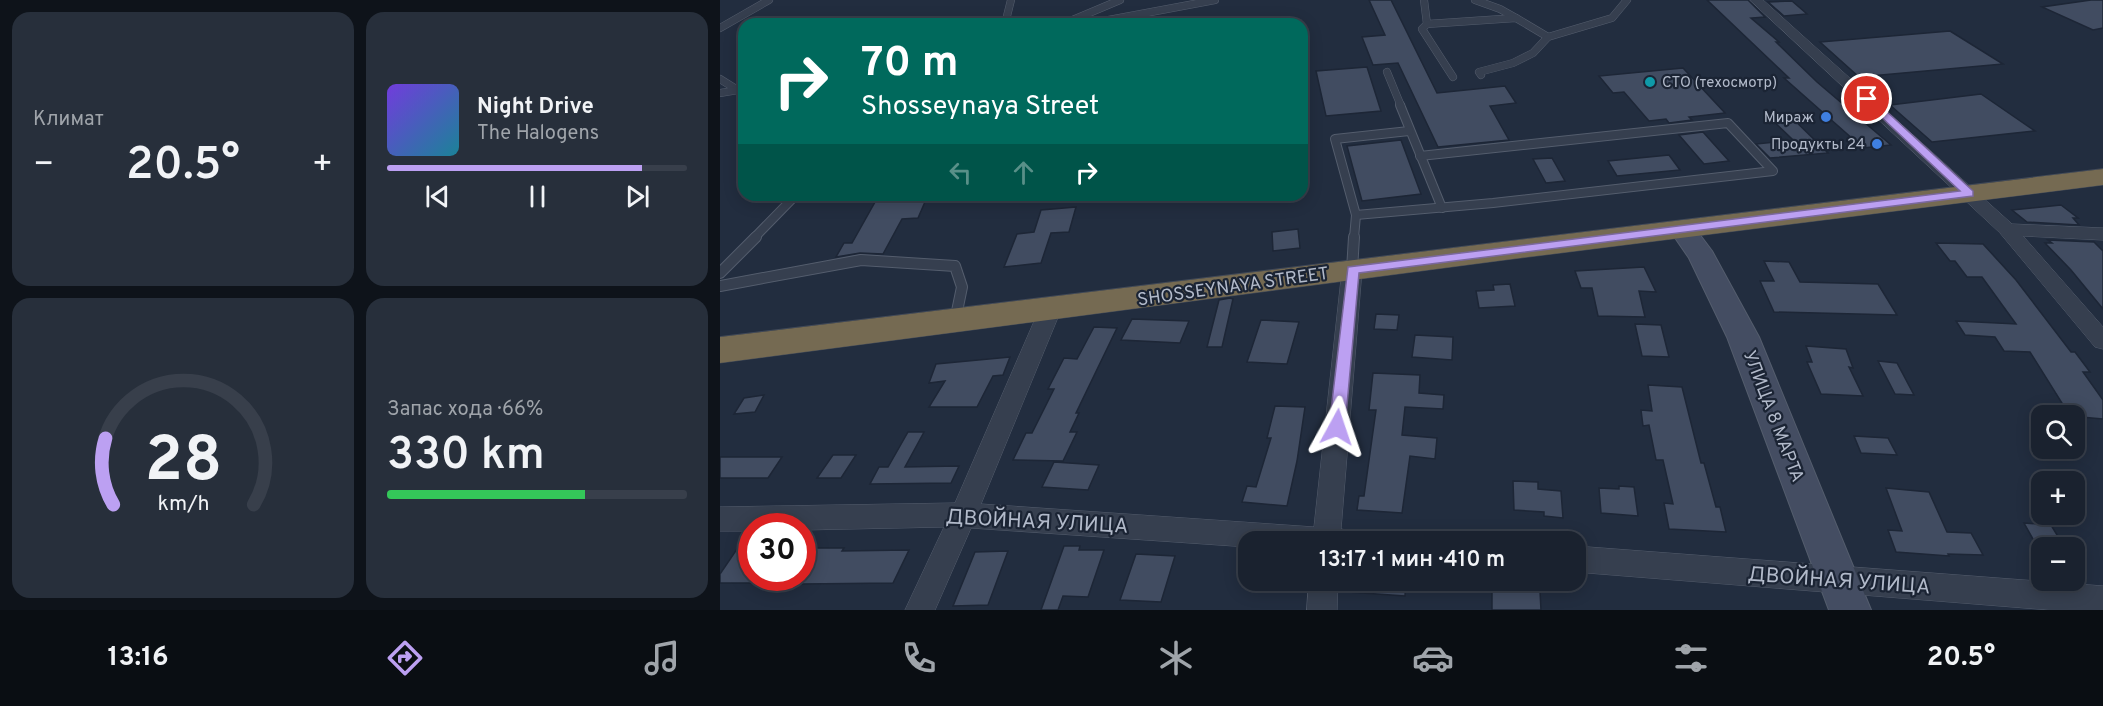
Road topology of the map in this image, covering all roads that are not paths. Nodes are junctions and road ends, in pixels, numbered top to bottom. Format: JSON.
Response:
{"nodes":[{"id":1,"x":769,"y":0,"type":"edge"},
{"id":2,"x":1011,"y":0,"type":"edge"},
{"id":3,"x":1120,"y":0,"type":"edge"},
{"id":4,"x":1215,"y":0,"type":"edge"},
{"id":5,"x":1425,"y":0,"type":"edge"},
{"id":6,"x":1475,"y":0,"type":"edge"},
{"id":7,"x":1627,"y":0,"type":"edge"},
{"id":8,"x":1756,"y":0,"type":"edge"},
{"id":9,"x":1006,"y":18,"type":"edge"},
{"id":10,"x":1073,"y":18,"type":"edge"},
{"id":11,"x":1119,"y":18,"type":"edge"},
{"id":12,"x":1516,"y":18,"type":"junction"},
{"id":13,"x":1427,"y":24,"type":"junction"},
{"id":14,"x":720,"y":28,"type":"edge"},
{"id":15,"x":1548,"y":37,"type":"junction"},
{"id":16,"x":1387,"y":72,"type":"dead end"},
{"id":17,"x":1481,"y":75,"type":"dead end"},
{"id":18,"x":1453,"y":77,"type":"dead end"},
{"id":19,"x":720,"y":79,"type":"edge"},
{"id":20,"x":738,"y":88,"type":"edge"},
{"id":21,"x":738,"y":89,"type":"edge"},
{"id":22,"x":720,"y":93,"type":"edge"},
{"id":23,"x":1409,"y":131,"type":"junction"},
{"id":24,"x":1420,"y":156,"type":"junction"},
{"id":25,"x":2103,"y":177,"type":"edge"},
{"id":26,"x":1969,"y":194,"type":"junction"},
{"id":27,"x":790,"y":201,"type":"edge"},
{"id":28,"x":1442,"y":207,"type":"junction"},
{"id":29,"x":1356,"y":215,"type":"junction"},
{"id":30,"x":1682,"y":229,"type":"junction"},
{"id":31,"x":2007,"y":229,"type":"junction"},
{"id":32,"x":2103,"y":234,"type":"edge"},
{"id":33,"x":1352,"y":270,"type":"junction"},
{"id":34,"x":720,"y":273,"type":"edge"},
{"id":35,"x":720,"y":286,"type":"edge"},
{"id":36,"x":1050,"y":309,"type":"junction"},
{"id":37,"x":955,"y":322,"type":"junction"},
{"id":38,"x":2103,"y":340,"type":"edge"},
{"id":39,"x":720,"y":350,"type":"edge"},
{"id":40,"x":963,"y":516,"type":"junction"},
{"id":41,"x":720,"y":519,"type":"edge"},
{"id":42,"x":1336,"y":531,"type":"edge"},
{"id":43,"x":1238,"y":534,"type":"edge"},
{"id":44,"x":1586,"y":560,"type":"edge"},
{"id":45,"x":1323,"y":591,"type":"edge"},
{"id":46,"x":1844,"y":595,"type":"edge"},
{"id":47,"x":2103,"y":600,"type":"edge"},
{"id":48,"x":920,"y":610,"type":"edge"},
{"id":49,"x":1322,"y":610,"type":"edge"}],
"edges":[{"from":1,"to":14,"type":"lane"},
{"from":2,"to":9,"type":"lane"},
{"from":3,"to":10,"type":"lane"},
{"from":4,"to":11,"type":"lane"},
{"from":5,"to":13,"type":"lane"},
{"from":6,"to":12,"type":"lane"},
{"from":7,"to":15,"type":"lane"},
{"from":8,"to":26,"type":"street"},
{"from":12,"to":13,"type":"lane"},
{"from":12,"to":15,"type":"lane"},
{"from":13,"to":18,"type":"lane"},
{"from":15,"to":17,"type":"lane"},
{"from":16,"to":23,"type":"lane"},
{"from":19,"to":20,"type":"lane"},
{"from":21,"to":22,"type":"lane"},
{"from":23,"to":24,"type":"lane"},
{"from":23,"to":29,"type":"lane"},
{"from":24,"to":28,"type":"lane"},
{"from":24,"to":28,"type":"lane"},
{"from":25,"to":26,"type":"highway","name":"SHOSSEYNAYA STREET"},
{"from":26,"to":30,"type":"highway","name":"SHOSSEYNAYA STREET"},
{"from":26,"to":31,"type":"street"},
{"from":27,"to":34,"type":"lane"},
{"from":28,"to":29,"type":"lane"},
{"from":29,"to":33,"type":"lane"},
{"from":30,"to":33,"type":"highway","name":"SHOSSEYNAYA STREET"},
{"from":30,"to":46,"type":"main road","name":"УЛИЦА 8 МАРТА"},
{"from":31,"to":32,"type":"street"},
{"from":31,"to":38,"type":"street"},
{"from":33,"to":36,"type":"highway","name":"SHOSSEYNAYA STREET"},
{"from":33,"to":42,"type":"street"},
{"from":35,"to":37,"type":"lane"},
{"from":36,"to":37,"type":"highway","name":"SHOSSEYNAYA STREET"},
{"from":36,"to":40,"type":"street"},
{"from":37,"to":39,"type":"highway","name":"SHOSSEYNAYA STREET"},
{"from":40,"to":41,"type":"street","name":"ДВОЙНАЯ УЛИЦА"},
{"from":40,"to":43,"type":"street","name":"ДВОЙНАЯ УЛИЦА"},
{"from":40,"to":48,"type":"street"},
{"from":44,"to":46,"type":"street","name":"ДВОЙНАЯ УЛИЦА"},
{"from":45,"to":49,"type":"street"},
{"from":46,"to":47,"type":"street","name":"ДВОЙНАЯ УЛИЦА"}]}
